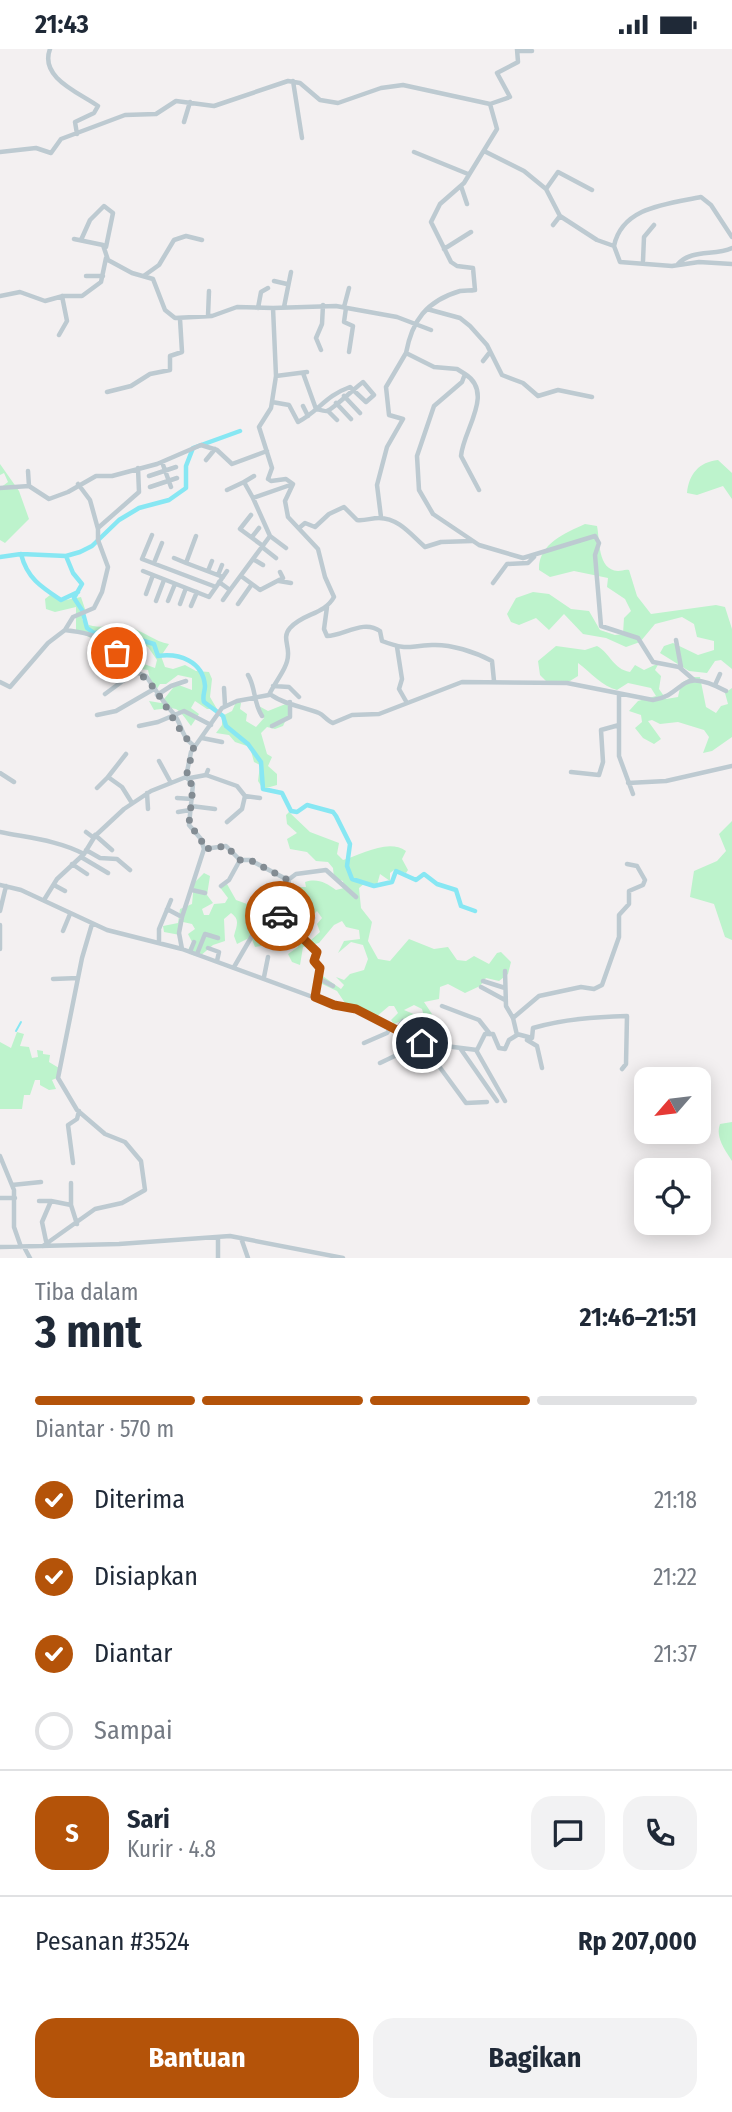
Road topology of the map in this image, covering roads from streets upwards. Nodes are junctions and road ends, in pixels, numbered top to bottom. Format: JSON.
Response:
{"nodes":[{"id":1,"x":50,"y":49,"type":"edge"},
{"id":2,"x":518,"y":50,"type":"edge"},
{"id":3,"x":532,"y":51,"type":"edge"},
{"id":4,"x":293,"y":81,"type":"junction"},
{"id":5,"x":190,"y":102,"type":"junction"},
{"id":6,"x":490,"y":104,"type":"junction"},
{"id":7,"x":126,"y":107,"type":"dead end"},
{"id":8,"x":125,"y":115,"type":"junction"},
{"id":9,"x":184,"y":122,"type":"dead end"},
{"id":10,"x":77,"y":134,"type":"junction"},
{"id":11,"x":302,"y":138,"type":"dead end"},
{"id":12,"x":484,"y":151,"type":"junction"},
{"id":13,"x":0,"y":152,"type":"edge"},
{"id":14,"x":414,"y":152,"type":"dead end"},
{"id":15,"x":468,"y":174,"type":"junction"},
{"id":16,"x":461,"y":186,"type":"junction"},
{"id":17,"x":546,"y":188,"type":"junction"},
{"id":18,"x":592,"y":190,"type":"dead end"},
{"id":19,"x":467,"y":204,"type":"dead end"},
{"id":20,"x":560,"y":216,"type":"junction"},
{"id":21,"x":553,"y":225,"type":"dead end"},
{"id":22,"x":654,"y":225,"type":"dead end"},
{"id":23,"x":471,"y":232,"type":"dead end"},
{"id":24,"x":732,"y":237,"type":"edge"},
{"id":25,"x":74,"y":239,"type":"dead end"},
{"id":26,"x":81,"y":240,"type":"junction"},
{"id":27,"x":202,"y":240,"type":"dead end"},
{"id":28,"x":614,"y":246,"type":"junction"},
{"id":29,"x":732,"y":247,"type":"edge"},
{"id":30,"x":106,"y":249,"type":"junction"},
{"id":31,"x":444,"y":249,"type":"junction"},
{"id":32,"x":106,"y":258,"type":"junction"},
{"id":33,"x":643,"y":261,"type":"junction"},
{"id":34,"x":732,"y":264,"type":"edge"},
{"id":35,"x":678,"y":265,"type":"junction"},
{"id":36,"x":291,"y":272,"type":"dead end"},
{"id":37,"x":145,"y":275,"type":"junction"},
{"id":38,"x":86,"y":276,"type":"dead end"},
{"id":39,"x":103,"y":276,"type":"junction"},
{"id":40,"x":274,"y":281,"type":"dead end"},
{"id":41,"x":287,"y":284,"type":"junction"},
{"id":42,"x":268,"y":288,"type":"dead end"},
{"id":43,"x":349,"y":288,"type":"dead end"},
{"id":44,"x":209,"y":291,"type":"dead end"},
{"id":45,"x":0,"y":296,"type":"edge"},
{"id":46,"x":62,"y":296,"type":"junction"},
{"id":47,"x":323,"y":305,"type":"junction"},
{"id":48,"x":284,"y":307,"type":"junction"},
{"id":49,"x":345,"y":307,"type":"junction"},
{"id":50,"x":258,"y":308,"type":"junction"},
{"id":51,"x":273,"y":308,"type":"junction"},
{"id":52,"x":426,"y":309,"type":"junction"},
{"id":53,"x":208,"y":317,"type":"junction"},
{"id":54,"x":180,"y":319,"type":"junction"},
{"id":55,"x":414,"y":323,"type":"junction"},
{"id":56,"x":431,"y":330,"type":"dead end"},
{"id":57,"x":59,"y":335,"type":"dead end"},
{"id":58,"x":321,"y":350,"type":"dead end"},
{"id":59,"x":349,"y":352,"type":"dead end"},
{"id":60,"x":490,"y":352,"type":"junction"},
{"id":61,"x":406,"y":353,"type":"junction"},
{"id":62,"x":483,"y":361,"type":"dead end"},
{"id":63,"x":465,"y":374,"type":"junction"},
{"id":64,"x":276,"y":376,"type":"junction"},
{"id":65,"x":353,"y":390,"type":"junction"},
{"id":66,"x":107,"y":392,"type":"dead end"},
{"id":67,"x":344,"y":396,"type":"junction"},
{"id":68,"x":592,"y":397,"type":"dead end"},
{"id":69,"x":272,"y":403,"type":"junction"},
{"id":70,"x":336,"y":403,"type":"junction"},
{"id":71,"x":303,"y":406,"type":"dead end"},
{"id":72,"x":316,"y":409,"type":"junction"},
{"id":73,"x":328,"y":411,"type":"junction"},
{"id":74,"x":360,"y":413,"type":"dead end"},
{"id":75,"x":308,"y":415,"type":"junction"},
{"id":76,"x":351,"y":419,"type":"dead end"},
{"id":77,"x":337,"y":420,"type":"dead end"},
{"id":78,"x":215,"y":449,"type":"junction"},
{"id":79,"x":267,"y":451,"type":"junction"},
{"id":80,"x":206,"y":460,"type":"dead end"},
{"id":81,"x":162,"y":462,"type":"junction"},
{"id":82,"x":176,"y":467,"type":"dead end"},
{"id":83,"x":138,"y":468,"type":"junction"},
{"id":84,"x":28,"y":471,"type":"dead end"},
{"id":85,"x":165,"y":471,"type":"junction"},
{"id":86,"x":149,"y":476,"type":"dead end"},
{"id":87,"x":254,"y":476,"type":"dead end"},
{"id":88,"x":177,"y":478,"type":"dead end"},
{"id":89,"x":244,"y":482,"type":"junction"},
{"id":90,"x":31,"y":483,"type":"junction"},
{"id":91,"x":78,"y":484,"type":"junction"},
{"id":92,"x":171,"y":484,"type":"junction"},
{"id":93,"x":293,"y":484,"type":"junction"},
{"id":94,"x":150,"y":487,"type":"dead end"},
{"id":95,"x":0,"y":488,"type":"edge"},
{"id":96,"x":227,"y":490,"type":"dead end"},
{"id":97,"x":479,"y":491,"type":"dead end"},
{"id":98,"x":253,"y":498,"type":"junction"},
{"id":99,"x":251,"y":515,"type":"dead end"},
{"id":100,"x":382,"y":517,"type":"junction"},
{"id":101,"x":259,"y":528,"type":"dead end"},
{"id":102,"x":299,"y":528,"type":"junction"},
{"id":103,"x":98,"y":534,"type":"junction"},
{"id":104,"x":152,"y":535,"type":"dead end"},
{"id":105,"x":196,"y":536,"type":"dead end"},
{"id":106,"x":270,"y":536,"type":"junction"},
{"id":107,"x":252,"y":537,"type":"junction"},
{"id":108,"x":472,"y":541,"type":"junction"},
{"id":109,"x":162,"y":543,"type":"dead end"},
{"id":110,"x":262,"y":547,"type":"junction"},
{"id":111,"x":286,"y":548,"type":"dead end"},
{"id":112,"x":534,"y":557,"type":"junction"},
{"id":113,"x":174,"y":558,"type":"dead end"},
{"id":114,"x":275,"y":558,"type":"dead end"},
{"id":115,"x":253,"y":559,"type":"junction"},
{"id":116,"x":199,"y":561,"type":"dead end"},
{"id":117,"x":212,"y":561,"type":"dead end"},
{"id":118,"x":154,"y":563,"type":"junction"},
{"id":119,"x":186,"y":563,"type":"junction"},
{"id":120,"x":222,"y":565,"type":"dead end"},
{"id":121,"x":263,"y":565,"type":"dead end"},
{"id":122,"x":197,"y":567,"type":"junction"},
{"id":123,"x":208,"y":571,"type":"junction"},
{"id":124,"x":227,"y":571,"type":"dead end"},
{"id":125,"x":143,"y":572,"type":"dead end"},
{"id":126,"x":280,"y":572,"type":"dead end"},
{"id":127,"x":153,"y":575,"type":"junction"},
{"id":128,"x":241,"y":576,"type":"junction"},
{"id":129,"x":164,"y":580,"type":"junction"},
{"id":130,"x":219,"y":580,"type":"junction"},
{"id":131,"x":278,"y":581,"type":"junction"},
{"id":132,"x":291,"y":583,"type":"dead end"},
{"id":133,"x":493,"y":583,"type":"dead end"},
{"id":134,"x":175,"y":584,"type":"junction"},
{"id":135,"x":252,"y":584,"type":"junction"},
{"id":136,"x":186,"y":588,"type":"junction"},
{"id":137,"x":230,"y":590,"type":"junction"},
{"id":138,"x":197,"y":592,"type":"junction"},
{"id":139,"x":146,"y":594,"type":"dead end"},
{"id":140,"x":223,"y":600,"type":"dead end"},
{"id":141,"x":156,"y":601,"type":"dead end"},
{"id":142,"x":168,"y":601,"type":"dead end"},
{"id":143,"x":180,"y":604,"type":"dead end"},
{"id":144,"x":237,"y":604,"type":"dead end"},
{"id":145,"x":191,"y":606,"type":"dead end"},
{"id":146,"x":327,"y":606,"type":"junction"},
{"id":147,"x":65,"y":630,"type":"junction"},
{"id":148,"x":676,"y":640,"type":"dead end"},
{"id":149,"x":397,"y":646,"type":"junction"},
{"id":150,"x":681,"y":668,"type":"junction"},
{"id":151,"x":135,"y":672,"type":"junction"},
{"id":152,"x":720,"y":674,"type":"dead end"},
{"id":153,"x":248,"y":675,"type":"dead end"},
{"id":154,"x":694,"y":680,"type":"junction"},
{"id":155,"x":186,"y":681,"type":"dead end"},
{"id":156,"x":494,"y":681,"type":"junction"},
{"id":157,"x":0,"y":682,"type":"edge"},
{"id":158,"x":715,"y":685,"type":"junction"},
{"id":159,"x":273,"y":686,"type":"junction"},
{"id":160,"x":224,"y":688,"type":"dead end"},
{"id":161,"x":726,"y":691,"type":"dead end"},
{"id":162,"x":155,"y":692,"type":"junction"},
{"id":163,"x":105,"y":694,"type":"dead end"},
{"id":164,"x":270,"y":694,"type":"junction"},
{"id":165,"x":619,"y":695,"type":"junction"},
{"id":166,"x":299,"y":697,"type":"dead end"},
{"id":167,"x":253,"y":699,"type":"junction"},
{"id":168,"x":290,"y":702,"type":"junction"},
{"id":169,"x":407,"y":703,"type":"junction"},
{"id":170,"x":221,"y":710,"type":"junction"},
{"id":171,"x":174,"y":714,"type":"junction"},
{"id":172,"x":97,"y":715,"type":"dead end"},
{"id":173,"x":262,"y":716,"type":"dead end"},
{"id":174,"x":211,"y":725,"type":"junction"},
{"id":175,"x":619,"y":725,"type":"junction"},
{"id":176,"x":139,"y":726,"type":"dead end"},
{"id":177,"x":272,"y":726,"type":"dead end"},
{"id":178,"x":202,"y":738,"type":"junction"},
{"id":179,"x":222,"y":742,"type":"dead end"},
{"id":180,"x":194,"y":746,"type":"junction"},
{"id":181,"x":126,"y":754,"type":"dead end"},
{"id":182,"x":159,"y":761,"type":"dead end"},
{"id":183,"x":732,"y":766,"type":"edge"},
{"id":184,"x":571,"y":772,"type":"dead end"},
{"id":185,"x":0,"y":773,"type":"edge"},
{"id":186,"x":108,"y":777,"type":"junction"},
{"id":187,"x":188,"y":778,"type":"junction"},
{"id":188,"x":14,"y":782,"type":"dead end"},
{"id":189,"x":171,"y":783,"type":"junction"},
{"id":190,"x":628,"y":783,"type":"junction"},
{"id":191,"x":97,"y":788,"type":"dead end"},
{"id":192,"x":147,"y":793,"type":"junction"},
{"id":193,"x":633,"y":795,"type":"dead end"},
{"id":194,"x":245,"y":796,"type":"junction"},
{"id":195,"x":177,"y":798,"type":"dead end"},
{"id":196,"x":260,"y":798,"type":"dead end"},
{"id":197,"x":192,"y":799,"type":"junction"},
{"id":198,"x":132,"y":803,"type":"junction"},
{"id":199,"x":191,"y":808,"type":"junction"},
{"id":200,"x":148,"y":809,"type":"dead end"},
{"id":201,"x":215,"y":809,"type":"dead end"},
{"id":202,"x":178,"y":812,"type":"dead end"},
{"id":203,"x":227,"y":822,"type":"dead end"},
{"id":204,"x":0,"y":832,"type":"edge"},
{"id":205,"x":86,"y":832,"type":"dead end"},
{"id":206,"x":95,"y":837,"type":"junction"},
{"id":207,"x":204,"y":849,"type":"junction"},
{"id":208,"x":112,"y":850,"type":"dead end"},
{"id":209,"x":234,"y":851,"type":"junction"},
{"id":210,"x":83,"y":853,"type":"junction"},
{"id":211,"x":229,"y":858,"type":"dead end"},
{"id":212,"x":240,"y":860,"type":"junction"},
{"id":213,"x":72,"y":864,"type":"junction"},
{"id":214,"x":627,"y":864,"type":"dead end"},
{"id":215,"x":130,"y":870,"type":"dead end"},
{"id":216,"x":108,"y":873,"type":"dead end"},
{"id":217,"x":87,"y":874,"type":"dead end"},
{"id":218,"x":288,"y":880,"type":"junction"},
{"id":219,"x":3,"y":885,"type":"edge"},
{"id":220,"x":54,"y":885,"type":"junction"},
{"id":221,"x":221,"y":886,"type":"dead end"},
{"id":222,"x":191,"y":890,"type":"junction"},
{"id":223,"x":65,"y":891,"type":"dead end"},
{"id":224,"x":205,"y":893,"type":"dead end"},
{"id":225,"x":356,"y":897,"type":"dead end"},
{"id":226,"x":44,"y":900,"type":"junction"},
{"id":227,"x":171,"y":900,"type":"dead end"},
{"id":228,"x":167,"y":909,"type":"junction"},
{"id":229,"x":0,"y":911,"type":"edge"},
{"id":230,"x":70,"y":914,"type":"junction"},
{"id":231,"x":182,"y":917,"type":"junction"},
{"id":232,"x":280,"y":917,"type":"junction"},
{"id":233,"x":300,"y":920,"type":"dead end"},
{"id":234,"x":92,"y":924,"type":"junction"},
{"id":235,"x":0,"y":925,"type":"edge"},
{"id":236,"x":266,"y":930,"type":"dead end"},
{"id":237,"x":63,"y":931,"type":"dead end"},
{"id":238,"x":296,"y":933,"type":"junction"},
{"id":239,"x":252,"y":936,"type":"dead end"},
{"id":240,"x":218,"y":938,"type":"dead end"},
{"id":241,"x":194,"y":942,"type":"dead end"},
{"id":242,"x":159,"y":943,"type":"junction"},
{"id":243,"x":208,"y":948,"type":"dead end"},
{"id":244,"x":272,"y":948,"type":"dead end"},
{"id":245,"x":0,"y":949,"type":"edge"},
{"id":246,"x":182,"y":949,"type":"junction"},
{"id":247,"x":190,"y":952,"type":"junction"},
{"id":248,"x":197,"y":954,"type":"junction"},
{"id":249,"x":268,"y":957,"type":"dead end"},
{"id":250,"x":217,"y":961,"type":"junction"},
{"id":251,"x":234,"y":967,"type":"junction"},
{"id":252,"x":505,"y":971,"type":"dead end"},
{"id":253,"x":264,"y":977,"type":"junction"},
{"id":254,"x":78,"y":978,"type":"junction"},
{"id":255,"x":317,"y":978,"type":"junction"},
{"id":256,"x":54,"y":979,"type":"dead end"},
{"id":257,"x":332,"y":986,"type":"dead end"},
{"id":258,"x":505,"y":988,"type":"junction"},
{"id":259,"x":315,"y":997,"type":"junction"},
{"id":260,"x":505,"y":1001,"type":"junction"},
{"id":261,"x":442,"y":1006,"type":"dead end"},
{"id":262,"x":513,"y":1018,"type":"junction"},
{"id":263,"x":403,"y":1021,"type":"dead end"},
{"id":264,"x":394,"y":1028,"type":"junction"},
{"id":265,"x":490,"y":1034,"type":"junction"},
{"id":266,"x":517,"y":1035,"type":"junction"},
{"id":267,"x":364,"y":1043,"type":"dead end"},
{"id":268,"x":422,"y":1043,"type":"junction"},
{"id":269,"x":460,"y":1048,"type":"junction"},
{"id":270,"x":475,"y":1050,"type":"junction"},
{"id":271,"x":380,"y":1063,"type":"dead end"},
{"id":272,"x":542,"y":1068,"type":"dead end"},
{"id":273,"x":622,"y":1069,"type":"dead end"},
{"id":274,"x":497,"y":1101,"type":"dead end"},
{"id":275,"x":505,"y":1101,"type":"dead end"},
{"id":276,"x":487,"y":1102,"type":"dead end"},
{"id":277,"x":79,"y":1111,"type":"junction"},
{"id":278,"x":0,"y":1160,"type":"edge"},
{"id":279,"x":73,"y":1163,"type":"dead end"},
{"id":280,"x":41,"y":1182,"type":"dead end"},
{"id":281,"x":71,"y":1183,"type":"dead end"},
{"id":282,"x":12,"y":1185,"type":"junction"},
{"id":283,"x":0,"y":1198,"type":"edge"},
{"id":284,"x":15,"y":1198,"type":"junction"},
{"id":285,"x":39,"y":1201,"type":"dead end"},
{"id":286,"x":51,"y":1201,"type":"junction"},
{"id":287,"x":71,"y":1205,"type":"junction"},
{"id":288,"x":76,"y":1224,"type":"junction"},
{"id":289,"x":218,"y":1237,"type":"junction"},
{"id":290,"x":240,"y":1238,"type":"junction"},
{"id":291,"x":44,"y":1244,"type":"junction"},
{"id":292,"x":0,"y":1247,"type":"edge"},
{"id":293,"x":22,"y":1247,"type":"junction"},
{"id":294,"x":1,"y":1255,"type":"edge"},
{"id":295,"x":30,"y":1258,"type":"edge"},
{"id":296,"x":218,"y":1258,"type":"edge"},
{"id":297,"x":248,"y":1258,"type":"edge"},
{"id":298,"x":343,"y":1258,"type":"edge"}],
"edges":[{"from":1,"to":10,"type":"street"},
{"from":2,"to":3,"type":"street"},
{"from":2,"to":6,"type":"street"},
{"from":4,"to":5,"type":"street"},
{"from":4,"to":6,"type":"street"},
{"from":4,"to":11,"type":"street"},
{"from":5,"to":8,"type":"street"},
{"from":5,"to":9,"type":"street"},
{"from":6,"to":12,"type":"street"},
{"from":7,"to":8,"type":"street"},
{"from":8,"to":10,"type":"street"},
{"from":10,"to":13,"type":"street"},
{"from":12,"to":15,"type":"street"},
{"from":12,"to":17,"type":"street"},
{"from":14,"to":15,"type":"street"},
{"from":15,"to":16,"type":"street"},
{"from":16,"to":19,"type":"street"},
{"from":16,"to":31,"type":"street"},
{"from":17,"to":18,"type":"street"},
{"from":17,"to":20,"type":"street"},
{"from":20,"to":21,"type":"street"},
{"from":20,"to":28,"type":"street"},
{"from":22,"to":33,"type":"street"},
{"from":23,"to":31,"type":"street"},
{"from":24,"to":28,"type":"street"},
{"from":25,"to":26,"type":"street"},
{"from":26,"to":30,"type":"street"},
{"from":26,"to":30,"type":"street"},
{"from":27,"to":37,"type":"street"},
{"from":28,"to":33,"type":"street"},
{"from":29,"to":35,"type":"street"},
{"from":30,"to":32,"type":"street"},
{"from":31,"to":52,"type":"street"},
{"from":32,"to":37,"type":"street"},
{"from":32,"to":39,"type":"street"},
{"from":33,"to":35,"type":"street"},
{"from":34,"to":35,"type":"street"},
{"from":36,"to":41,"type":"street"},
{"from":37,"to":54,"type":"street"},
{"from":38,"to":39,"type":"street"},
{"from":39,"to":46,"type":"street"},
{"from":40,"to":41,"type":"street"},
{"from":41,"to":48,"type":"street"},
{"from":42,"to":50,"type":"street"},
{"from":43,"to":49,"type":"street"},
{"from":44,"to":53,"type":"street"},
{"from":45,"to":46,"type":"street"},
{"from":46,"to":57,"type":"street"},
{"from":47,"to":48,"type":"street"},
{"from":47,"to":49,"type":"street"},
{"from":47,"to":58,"type":"street"},
{"from":48,"to":51,"type":"street"},
{"from":49,"to":55,"type":"street"},
{"from":49,"to":59,"type":"street"},
{"from":50,"to":51,"type":"street"},
{"from":50,"to":53,"type":"street"},
{"from":51,"to":64,"type":"street"},
{"from":52,"to":55,"type":"street"},
{"from":52,"to":60,"type":"street"},
{"from":53,"to":54,"type":"street"},
{"from":54,"to":66,"type":"street"},
{"from":55,"to":56,"type":"street"},
{"from":55,"to":61,"type":"street"},
{"from":60,"to":62,"type":"street"},
{"from":60,"to":68,"type":"street"},
{"from":61,"to":63,"type":"street"},
{"from":61,"to":100,"type":"street"},
{"from":63,"to":97,"type":"street"},
{"from":63,"to":108,"type":"street"},
{"from":64,"to":69,"type":"street"},
{"from":64,"to":72,"type":"street"},
{"from":65,"to":65,"type":"street"},
{"from":65,"to":67,"type":"street"},
{"from":65,"to":72,"type":"street"},
{"from":67,"to":70,"type":"street"},
{"from":67,"to":74,"type":"street"},
{"from":69,"to":75,"type":"street"},
{"from":69,"to":79,"type":"street"},
{"from":70,"to":73,"type":"street"},
{"from":70,"to":76,"type":"street"},
{"from":71,"to":75,"type":"street"},
{"from":72,"to":73,"type":"street"},
{"from":72,"to":75,"type":"street"},
{"from":73,"to":77,"type":"street"},
{"from":78,"to":79,"type":"street"},
{"from":78,"to":80,"type":"street"},
{"from":78,"to":81,"type":"street"},
{"from":79,"to":93,"type":"street"},
{"from":81,"to":83,"type":"street"},
{"from":81,"to":85,"type":"street"},
{"from":82,"to":85,"type":"street"},
{"from":83,"to":91,"type":"street"},
{"from":83,"to":103,"type":"street"},
{"from":84,"to":90,"type":"street"},
{"from":85,"to":86,"type":"street"},
{"from":85,"to":92,"type":"street"},
{"from":87,"to":89,"type":"street"},
{"from":88,"to":92,"type":"street"},
{"from":89,"to":96,"type":"street"},
{"from":89,"to":98,"type":"street"},
{"from":90,"to":91,"type":"street"},
{"from":90,"to":95,"type":"street"},
{"from":91,"to":103,"type":"street"},
{"from":92,"to":94,"type":"street"},
{"from":93,"to":98,"type":"street"},
{"from":93,"to":102,"type":"street"},
{"from":98,"to":106,"type":"street"},
{"from":99,"to":107,"type":"street"},
{"from":100,"to":102,"type":"street"},
{"from":100,"to":108,"type":"street"},
{"from":101,"to":107,"type":"street"},
{"from":102,"to":146,"type":"street"},
{"from":103,"to":147,"type":"street"},
{"from":104,"to":118,"type":"street"},
{"from":105,"to":119,"type":"street"},
{"from":106,"to":110,"type":"street"},
{"from":106,"to":111,"type":"street"},
{"from":107,"to":110,"type":"street"},
{"from":108,"to":112,"type":"street"},
{"from":109,"to":118,"type":"street"},
{"from":110,"to":114,"type":"street"},
{"from":110,"to":115,"type":"street"},
{"from":112,"to":133,"type":"street"},
{"from":112,"to":150,"type":"street"},
{"from":113,"to":119,"type":"street"},
{"from":115,"to":121,"type":"street"},
{"from":115,"to":128,"type":"street"},
{"from":116,"to":122,"type":"street"},
{"from":117,"to":123,"type":"street"},
{"from":118,"to":130,"type":"street"},
{"from":119,"to":122,"type":"street"},
{"from":120,"to":130,"type":"street"},
{"from":122,"to":123,"type":"street"},
{"from":123,"to":130,"type":"street"},
{"from":124,"to":130,"type":"street"},
{"from":125,"to":127,"type":"street"},
{"from":126,"to":131,"type":"street"},
{"from":127,"to":129,"type":"street"},
{"from":127,"to":139,"type":"street"},
{"from":128,"to":135,"type":"street"},
{"from":128,"to":137,"type":"street"},
{"from":129,"to":134,"type":"street"},
{"from":129,"to":141,"type":"street"},
{"from":130,"to":137,"type":"street"},
{"from":130,"to":138,"type":"street"},
{"from":131,"to":132,"type":"street"},
{"from":131,"to":135,"type":"street"},
{"from":134,"to":136,"type":"street"},
{"from":134,"to":142,"type":"street"},
{"from":135,"to":144,"type":"street"},
{"from":136,"to":138,"type":"street"},
{"from":136,"to":143,"type":"street"},
{"from":137,"to":140,"type":"street"},
{"from":138,"to":145,"type":"street"},
{"from":146,"to":149,"type":"street"},
{"from":146,"to":159,"type":"street"},
{"from":147,"to":151,"type":"street"},
{"from":147,"to":157,"type":"street"},
{"from":148,"to":150,"type":"street"},
{"from":149,"to":156,"type":"street"},
{"from":149,"to":169,"type":"street"},
{"from":150,"to":154,"type":"street"},
{"from":151,"to":162,"type":"street"},
{"from":151,"to":163,"type":"street"},
{"from":152,"to":158,"type":"street"},
{"from":153,"to":167,"type":"street"},
{"from":154,"to":158,"type":"street"},
{"from":154,"to":165,"type":"street"},
{"from":155,"to":162,"type":"street"},
{"from":156,"to":165,"type":"street"},
{"from":156,"to":169,"type":"street"},
{"from":158,"to":161,"type":"street"},
{"from":159,"to":164,"type":"street"},
{"from":159,"to":166,"type":"street"},
{"from":160,"to":170,"type":"street"},
{"from":162,"to":171,"type":"street"},
{"from":162,"to":172,"type":"street"},
{"from":164,"to":167,"type":"street"},
{"from":164,"to":168,"type":"street"},
{"from":165,"to":175,"type":"street"},
{"from":167,"to":170,"type":"street"},
{"from":167,"to":173,"type":"street"},
{"from":168,"to":169,"type":"street"},
{"from":168,"to":177,"type":"street"},
{"from":170,"to":174,"type":"street"},
{"from":171,"to":174,"type":"street"},
{"from":171,"to":176,"type":"street"},
{"from":171,"to":180,"type":"street"},
{"from":174,"to":178,"type":"street"},
{"from":175,"to":184,"type":"street"},
{"from":175,"to":190,"type":"street"},
{"from":178,"to":179,"type":"street"},
{"from":178,"to":180,"type":"street"},
{"from":180,"to":187,"type":"street"},
{"from":181,"to":186,"type":"street"},
{"from":182,"to":189,"type":"street"},
{"from":183,"to":190,"type":"street"},
{"from":185,"to":188,"type":"street"},
{"from":186,"to":191,"type":"street"},
{"from":186,"to":198,"type":"street"},
{"from":187,"to":189,"type":"street"},
{"from":187,"to":194,"type":"street"},
{"from":187,"to":197,"type":"street"},
{"from":189,"to":192,"type":"street"},
{"from":190,"to":193,"type":"street"},
{"from":192,"to":198,"type":"street"},
{"from":192,"to":200,"type":"street"},
{"from":194,"to":196,"type":"street"},
{"from":194,"to":203,"type":"street"},
{"from":195,"to":197,"type":"street"},
{"from":197,"to":199,"type":"street"},
{"from":198,"to":206,"type":"street"},
{"from":199,"to":201,"type":"street"},
{"from":199,"to":202,"type":"street"},
{"from":199,"to":207,"type":"street"},
{"from":204,"to":210,"type":"street"},
{"from":205,"to":206,"type":"street"},
{"from":206,"to":208,"type":"street"},
{"from":206,"to":210,"type":"street"},
{"from":207,"to":209,"type":"street"},
{"from":207,"to":222,"type":"street"},
{"from":209,"to":211,"type":"street"},
{"from":209,"to":212,"type":"street"},
{"from":210,"to":213,"type":"street"},
{"from":210,"to":215,"type":"street"},
{"from":210,"to":216,"type":"street"},
{"from":212,"to":218,"type":"street"},
{"from":212,"to":221,"type":"street"},
{"from":213,"to":217,"type":"street"},
{"from":213,"to":220,"type":"street"},
{"from":214,"to":262,"type":"street"},
{"from":218,"to":225,"type":"street"},
{"from":218,"to":232,"type":"street"},
{"from":219,"to":226,"type":"street"},
{"from":219,"to":229,"type":"street"},
{"from":220,"to":223,"type":"street"},
{"from":220,"to":226,"type":"street"},
{"from":222,"to":224,"type":"street"},
{"from":222,"to":231,"type":"street"},
{"from":226,"to":230,"type":"street"},
{"from":227,"to":228,"type":"street"},
{"from":228,"to":231,"type":"street"},
{"from":228,"to":242,"type":"street"},
{"from":230,"to":234,"type":"street"},
{"from":230,"to":237,"type":"street"},
{"from":231,"to":246,"type":"street"},
{"from":232,"to":236,"type":"street"},
{"from":232,"to":238,"type":"street"},
{"from":233,"to":238,"type":"street"},
{"from":234,"to":242,"type":"street"},
{"from":234,"to":254,"type":"street"},
{"from":235,"to":245,"type":"street"},
{"from":238,"to":244,"type":"street"},
{"from":238,"to":255,"type":"street"},
{"from":239,"to":251,"type":"street"},
{"from":240,"to":248,"type":"street"},
{"from":241,"to":247,"type":"street"},
{"from":242,"to":246,"type":"street"},
{"from":243,"to":250,"type":"street"},
{"from":246,"to":247,"type":"street"},
{"from":247,"to":248,"type":"street"},
{"from":248,"to":250,"type":"street"},
{"from":249,"to":253,"type":"street"},
{"from":250,"to":251,"type":"street"},
{"from":251,"to":253,"type":"street"},
{"from":252,"to":258,"type":"street"},
{"from":253,"to":259,"type":"street"},
{"from":254,"to":256,"type":"street"},
{"from":254,"to":277,"type":"street"},
{"from":255,"to":257,"type":"street"},
{"from":255,"to":259,"type":"street"},
{"from":258,"to":260,"type":"street"},
{"from":258,"to":260,"type":"street"},
{"from":259,"to":264,"type":"street"},
{"from":260,"to":262,"type":"street"},
{"from":261,"to":265,"type":"street"},
{"from":262,"to":266,"type":"street"},
{"from":263,"to":264,"type":"street"},
{"from":264,"to":267,"type":"street"},
{"from":264,"to":268,"type":"street"},
{"from":265,"to":266,"type":"street"},
{"from":265,"to":270,"type":"street"},
{"from":266,"to":272,"type":"street"},
{"from":266,"to":273,"type":"street"},
{"from":268,"to":269,"type":"street"},
{"from":268,"to":271,"type":"street"},
{"from":268,"to":276,"type":"street"},
{"from":269,"to":270,"type":"street"},
{"from":269,"to":274,"type":"street"},
{"from":270,"to":275,"type":"street"},
{"from":277,"to":279,"type":"street"},
{"from":277,"to":288,"type":"street"},
{"from":278,"to":282,"type":"street"},
{"from":280,"to":282,"type":"street"},
{"from":281,"to":287,"type":"street"},
{"from":282,"to":284,"type":"street"},
{"from":283,"to":284,"type":"street"},
{"from":284,"to":293,"type":"street"},
{"from":285,"to":286,"type":"street"},
{"from":286,"to":287,"type":"street"},
{"from":286,"to":291,"type":"street"},
{"from":287,"to":288,"type":"street"},
{"from":288,"to":291,"type":"street"},
{"from":289,"to":290,"type":"street"},
{"from":289,"to":291,"type":"street"},
{"from":289,"to":296,"type":"street"},
{"from":290,"to":297,"type":"street"},
{"from":290,"to":298,"type":"street"},
{"from":291,"to":293,"type":"street"},
{"from":292,"to":293,"type":"street"},
{"from":292,"to":294,"type":"street"},
{"from":293,"to":295,"type":"street"}]}
